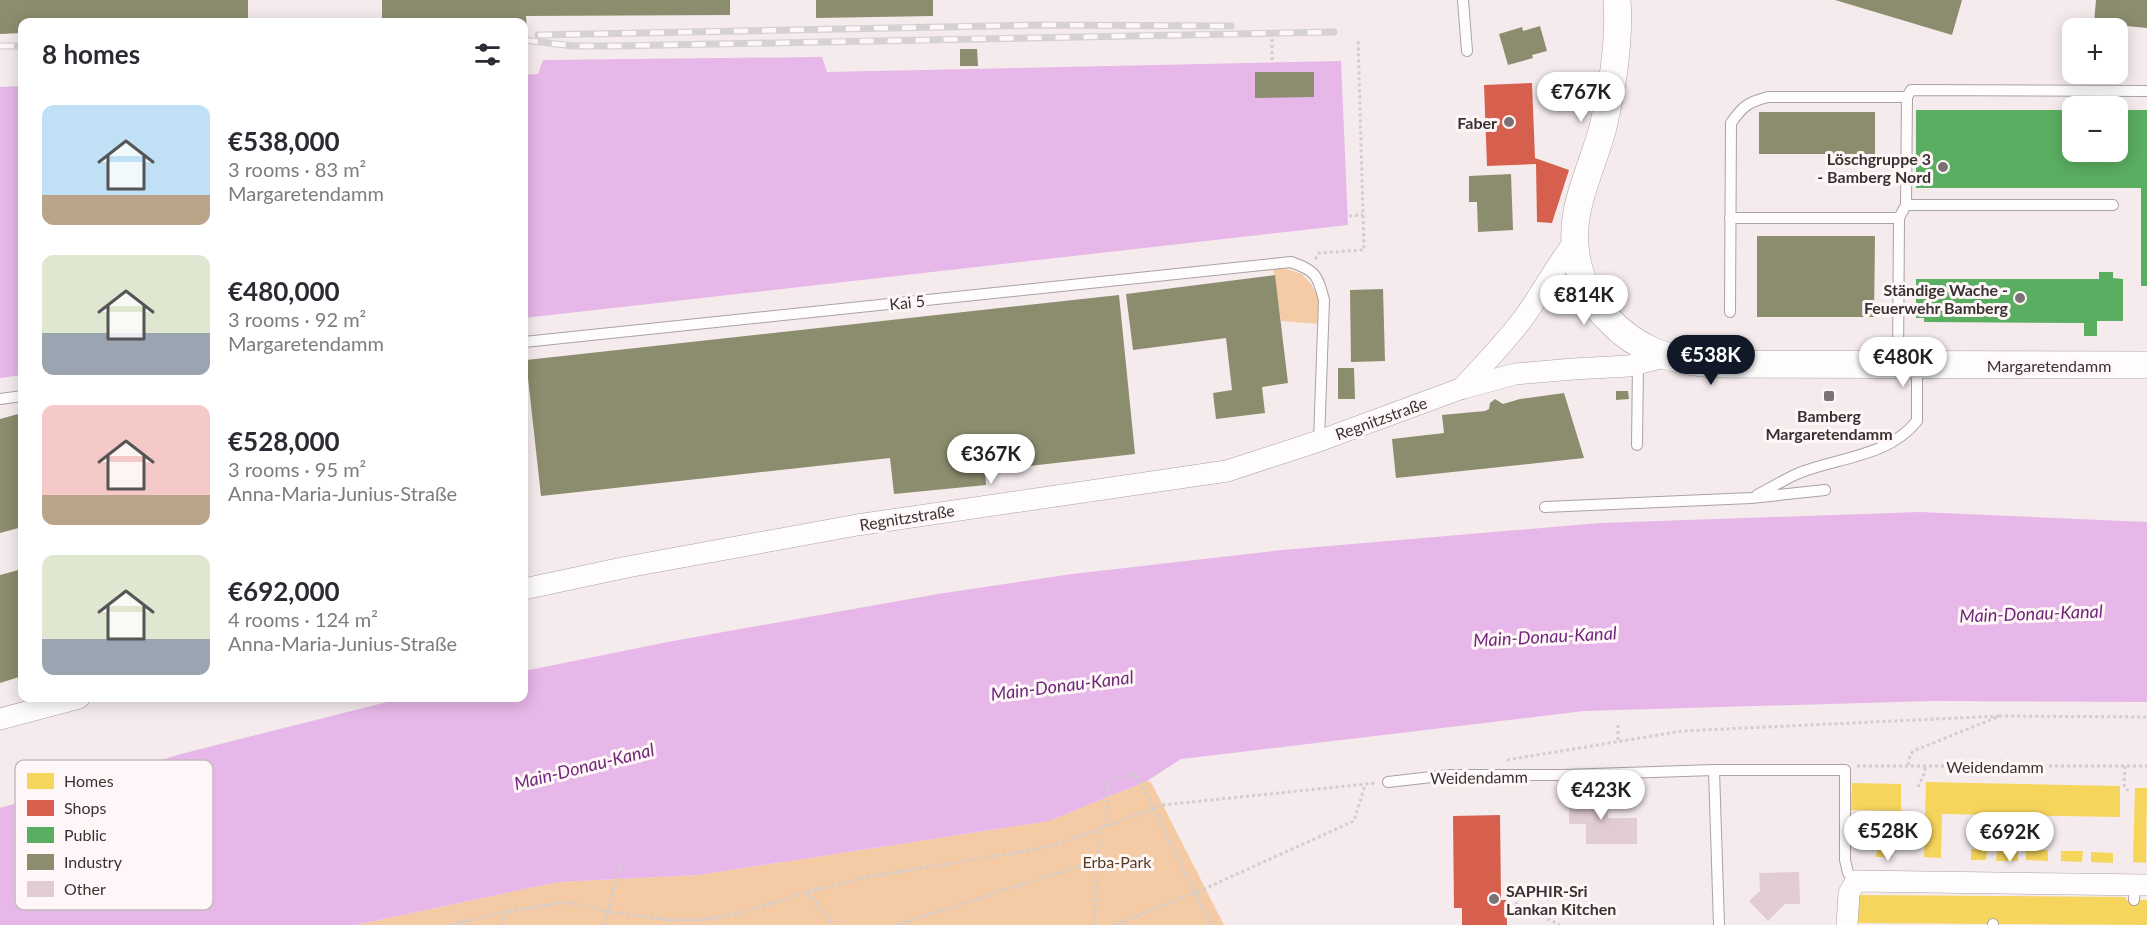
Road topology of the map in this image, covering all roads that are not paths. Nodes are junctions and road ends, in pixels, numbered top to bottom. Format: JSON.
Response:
{"nodes":[{"id":1,"x":1463,"y":0,"type":"edge"},
{"id":2,"x":1617,"y":0,"type":"edge"},
{"id":3,"x":1467,"y":51,"type":"dead end"},
{"id":4,"x":2147,"y":91,"type":"edge"},
{"id":5,"x":1907,"y":97,"type":"junction"},
{"id":6,"x":1906,"y":205,"type":"junction"},
{"id":7,"x":2113,"y":205,"type":"dead end"},
{"id":8,"x":1730,"y":218,"type":"junction"},
{"id":9,"x":1899,"y":218,"type":"junction"},
{"id":10,"x":1574,"y":242,"type":"junction"},
{"id":11,"x":1730,"y":312,"type":"dead end"},
{"id":12,"x":528,"y":342,"type":"edge"},
{"id":13,"x":1651,"y":360,"type":"junction"},
{"id":14,"x":1907,"y":365,"type":"junction"},
{"id":15,"x":2147,"y":365,"type":"edge"},
{"id":16,"x":1460,"y":389,"type":"junction"},
{"id":17,"x":18,"y":397,"type":"edge"},
{"id":18,"x":0,"y":399,"type":"edge"},
{"id":19,"x":1319,"y":441,"type":"junction"},
{"id":20,"x":1637,"y":445,"type":"dead end"},
{"id":21,"x":1825,"y":490,"type":"dead end"},
{"id":22,"x":1751,"y":498,"type":"junction"},
{"id":23,"x":1545,"y":507,"type":"dead end"},
{"id":24,"x":528,"y":588,"type":"edge"},
{"id":25,"x":64,"y":702,"type":"edge"},
{"id":26,"x":0,"y":719,"type":"edge"},
{"id":27,"x":1714,"y":770,"type":"junction"},
{"id":28,"x":1388,"y":782,"type":"road end"},
{"id":29,"x":1856,"y":881,"type":"junction"},
{"id":30,"x":2139,"y":890,"type":"edge"},
{"id":31,"x":1719,"y":925,"type":"edge"},
{"id":32,"x":1847,"y":925,"type":"edge"}],
"edges":[{"from":1,"to":3,"type":"lane"},
{"from":2,"to":10,"type":"street","name":"Margaretendamm"},
{"from":4,"to":5,"type":"lane"},
{"from":5,"to":6,"type":"lane"},
{"from":5,"to":8,"type":"lane"},
{"from":6,"to":7,"type":"lane"},
{"from":6,"to":9,"type":"lane"},
{"from":8,"to":9,"type":"lane"},
{"from":8,"to":11,"type":"lane"},
{"from":9,"to":14,"type":"lane"},
{"from":10,"to":13,"type":"street","name":"Margaretendamm"},
{"from":10,"to":16,"type":"street","name":"Regnitzstraße"},
{"from":12,"to":19,"type":"lane","name":"Kai 5"},
{"from":13,"to":14,"type":"street","name":"Margaretendamm"},
{"from":13,"to":16,"type":"street","name":"Regnitzstraße"},
{"from":13,"to":20,"type":"lane"},
{"from":14,"to":15,"type":"street","name":"Margaretendamm"},
{"from":14,"to":22,"type":"lane"},
{"from":16,"to":19,"type":"street","name":"Regnitzstraße"},
{"from":17,"to":18,"type":"lane"},
{"from":19,"to":24,"type":"street","name":"Regnitzstraße"},
{"from":21,"to":22,"type":"lane"},
{"from":22,"to":23,"type":"lane"},
{"from":25,"to":26,"type":"street"},
{"from":27,"to":28,"type":"lane","name":"Weidendamm"},
{"from":27,"to":29,"type":"lane","name":"Weidendamm"},
{"from":27,"to":31,"type":"lane"},
{"from":29,"to":30,"type":"street"},
{"from":29,"to":32,"type":"street"}]}
